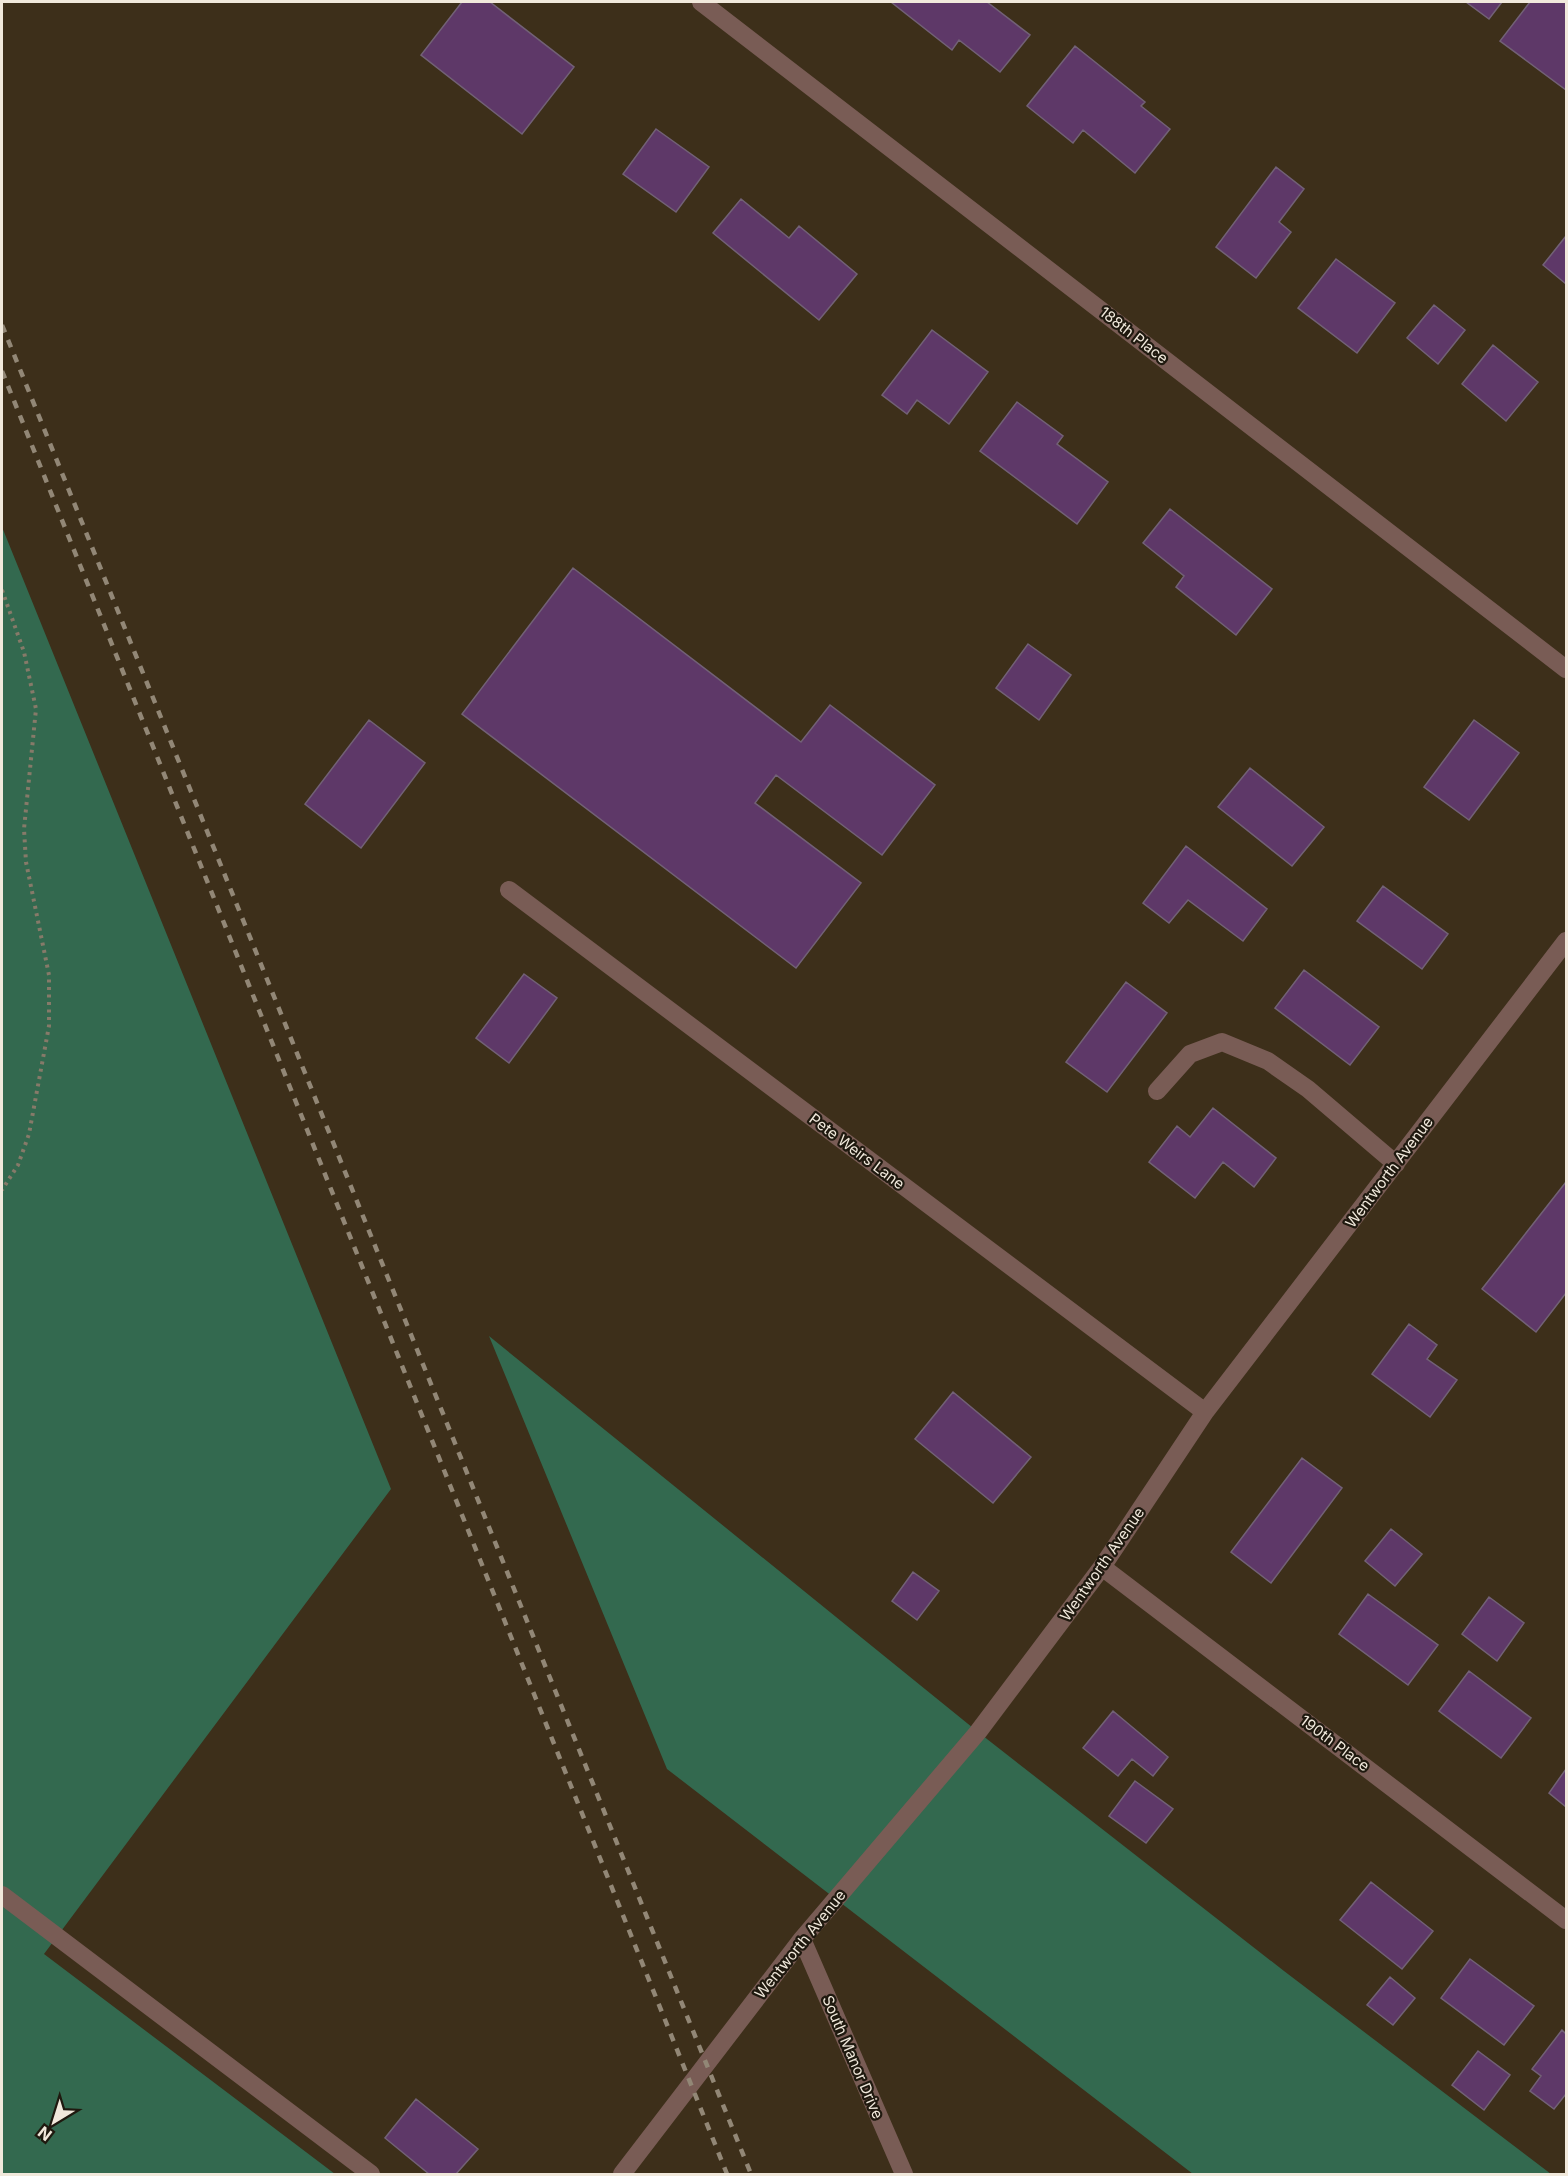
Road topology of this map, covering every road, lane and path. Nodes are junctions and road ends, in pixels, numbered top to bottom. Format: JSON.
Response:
{"nodes":[{"id":1,"x":701,"y":2,"type":"edge"},
{"id":2,"x":2,"y":590,"type":"edge"},
{"id":3,"x":1566,"y":669,"type":"edge"},
{"id":4,"x":509,"y":890,"type":"dead end"},
{"id":5,"x":1566,"y":941,"type":"edge"},
{"id":6,"x":1157,"y":1091,"type":"dead end"},
{"id":7,"x":1396,"y":1164,"type":"junction"},
{"id":8,"x":2,"y":1190,"type":"edge"},
{"id":9,"x":1206,"y":1412,"type":"junction"},
{"id":10,"x":1102,"y":1567,"type":"junction"},
{"id":11,"x":2,"y":1895,"type":"edge"},
{"id":12,"x":1566,"y":1920,"type":"edge"},
{"id":13,"x":802,"y":1939,"type":"junction"},
{"id":14,"x":371,"y":2175,"type":"edge"},
{"id":15,"x":622,"y":2175,"type":"edge"},
{"id":16,"x":903,"y":2175,"type":"edge"}],
"edges":[{"from":1,"to":3,"type":"street","name":"188th Place"},
{"from":2,"to":8,"type":"path"},
{"from":4,"to":9,"type":"street","name":"Pete Weirs Lane"},
{"from":5,"to":7,"type":"street","name":"Wentworth Avenue"},
{"from":6,"to":7,"type":"street"},
{"from":7,"to":9,"type":"street","name":"Wentworth Avenue"},
{"from":9,"to":10,"type":"street","name":"Wentworth Avenue"},
{"from":10,"to":12,"type":"street","name":"190th Place"},
{"from":10,"to":13,"type":"street","name":"Wentworth Avenue"},
{"from":11,"to":14,"type":"street"},
{"from":13,"to":15,"type":"street","name":"Wentworth Avenue"},
{"from":13,"to":16,"type":"street","name":"South Manor Drive"}]}
